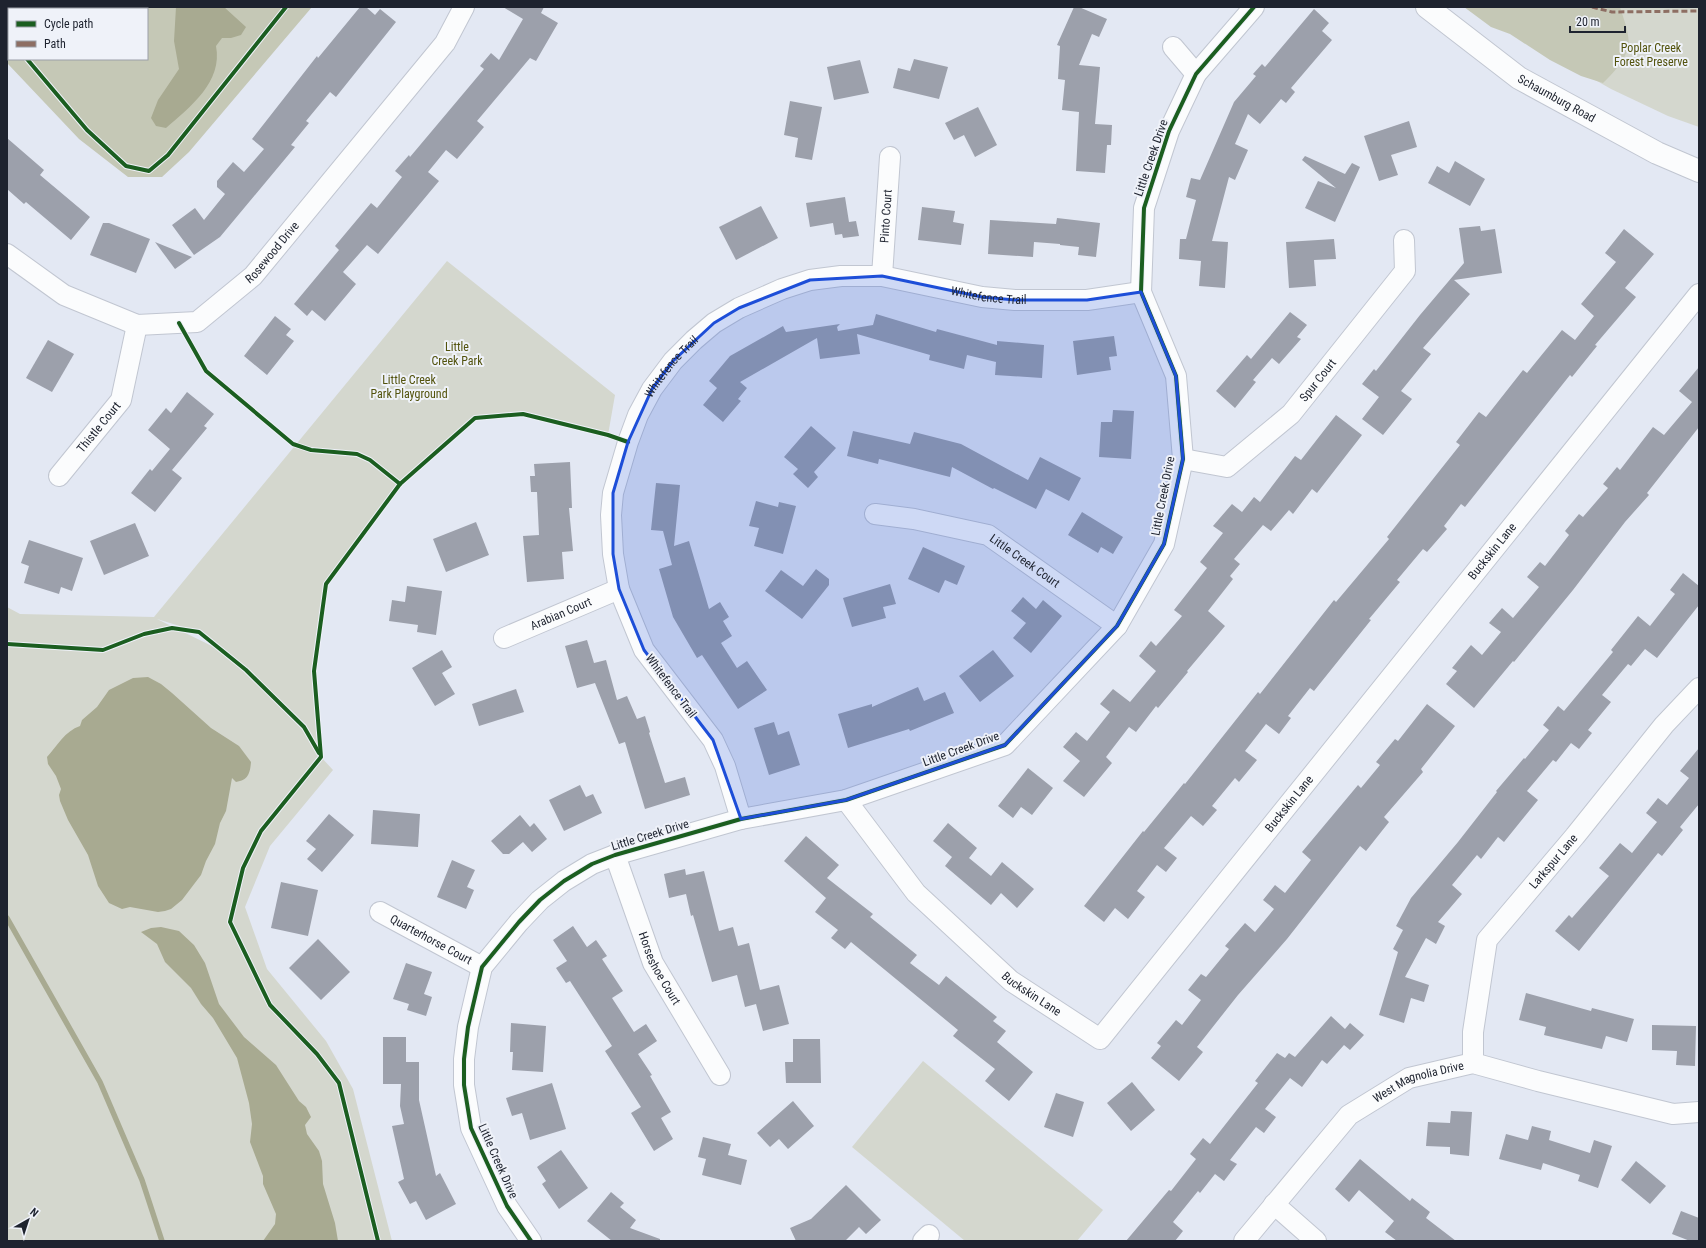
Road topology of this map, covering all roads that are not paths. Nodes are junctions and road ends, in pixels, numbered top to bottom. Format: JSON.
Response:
{"nodes":[{"id":1,"x":464,"y":7,"type":"edge"},
{"id":2,"x":1254,"y":7,"type":"edge"},
{"id":3,"x":1427,"y":7,"type":"edge"},
{"id":4,"x":1173,"y":47,"type":"dead end"},
{"id":5,"x":1196,"y":74,"type":"junction"},
{"id":6,"x":890,"y":157,"type":"dead end"},
{"id":7,"x":1699,"y":171,"type":"edge"},
{"id":8,"x":1404,"y":240,"type":"dead end"},
{"id":9,"x":7,"y":254,"type":"edge"},
{"id":10,"x":882,"y":276,"type":"junction"},
{"id":11,"x":1141,"y":292,"type":"junction"},
{"id":12,"x":1699,"y":294,"type":"edge"},
{"id":13,"x":138,"y":325,"type":"junction"},
{"id":14,"x":1183,"y":459,"type":"junction"},
{"id":15,"x":59,"y":476,"type":"dead end"},
{"id":16,"x":875,"y":514,"type":"dead end"},
{"id":17,"x":619,"y":589,"type":"junction"},
{"id":18,"x":1116,"y":626,"type":"junction"},
{"id":19,"x":504,"y":638,"type":"dead end"},
{"id":20,"x":1699,"y":688,"type":"edge"},
{"id":21,"x":846,"y":800,"type":"junction"},
{"id":22,"x":741,"y":819,"type":"junction"},
{"id":23,"x":615,"y":855,"type":"junction"},
{"id":24,"x":380,"y":912,"type":"dead end"},
{"id":25,"x":482,"y":967,"type":"junction"},
{"id":26,"x":1473,"y":1063,"type":"junction"},
{"id":27,"x":720,"y":1075,"type":"dead end"},
{"id":28,"x":1699,"y":1112,"type":"edge"},
{"id":29,"x":1274,"y":1204,"type":"junction"},
{"id":30,"x":531,"y":1241,"type":"edge"},
{"id":31,"x":1244,"y":1241,"type":"edge"},
{"id":32,"x":1316,"y":1241,"type":"edge"}],
"edges":[{"from":1,"to":13,"type":"street","name":"Rosewood Drive"},
{"from":2,"to":5,"type":"street","name":"Little Creek Drive"},
{"from":3,"to":7,"type":"main road","name":"Schaumburg Road"},
{"from":4,"to":5,"type":"street"},
{"from":5,"to":11,"type":"street","name":"Little Creek Drive"},
{"from":6,"to":10,"type":"street","name":"Pinto Court"},
{"from":8,"to":14,"type":"street","name":"Spur Court"},
{"from":9,"to":13,"type":"street","name":"Rosewood Drive"},
{"from":10,"to":11,"type":"street","name":"Whitefence Trail"},
{"from":10,"to":17,"type":"street","name":"Whitefence Trail"},
{"from":11,"to":14,"type":"street","name":"Little Creek Drive"},
{"from":12,"to":21,"type":"street","name":"Buckskin Lane"},
{"from":13,"to":15,"type":"street","name":"Thistle Court"},
{"from":14,"to":18,"type":"street","name":"Little Creek Drive"},
{"from":16,"to":18,"type":"street","name":"Little Creek Court"},
{"from":17,"to":19,"type":"street","name":"Arabian Court"},
{"from":17,"to":22,"type":"street","name":"Whitefence Trail"},
{"from":18,"to":21,"type":"street","name":"Little Creek Drive"},
{"from":20,"to":26,"type":"street","name":"Larkspur Lane"},
{"from":21,"to":22,"type":"street","name":"Little Creek Drive"},
{"from":22,"to":23,"type":"street","name":"Little Creek Drive"},
{"from":23,"to":25,"type":"street","name":"Little Creek Drive"},
{"from":23,"to":27,"type":"street","name":"Horseshoe Court"},
{"from":24,"to":25,"type":"street","name":"Quarterhorse Court"},
{"from":25,"to":30,"type":"street","name":"Little Creek Drive"},
{"from":26,"to":28,"type":"street","name":"West Magnolia Drive"},
{"from":26,"to":29,"type":"street","name":"West Magnolia Drive"},
{"from":29,"to":31,"type":"street","name":"West Magnolia Drive"},
{"from":29,"to":32,"type":"street"}]}
